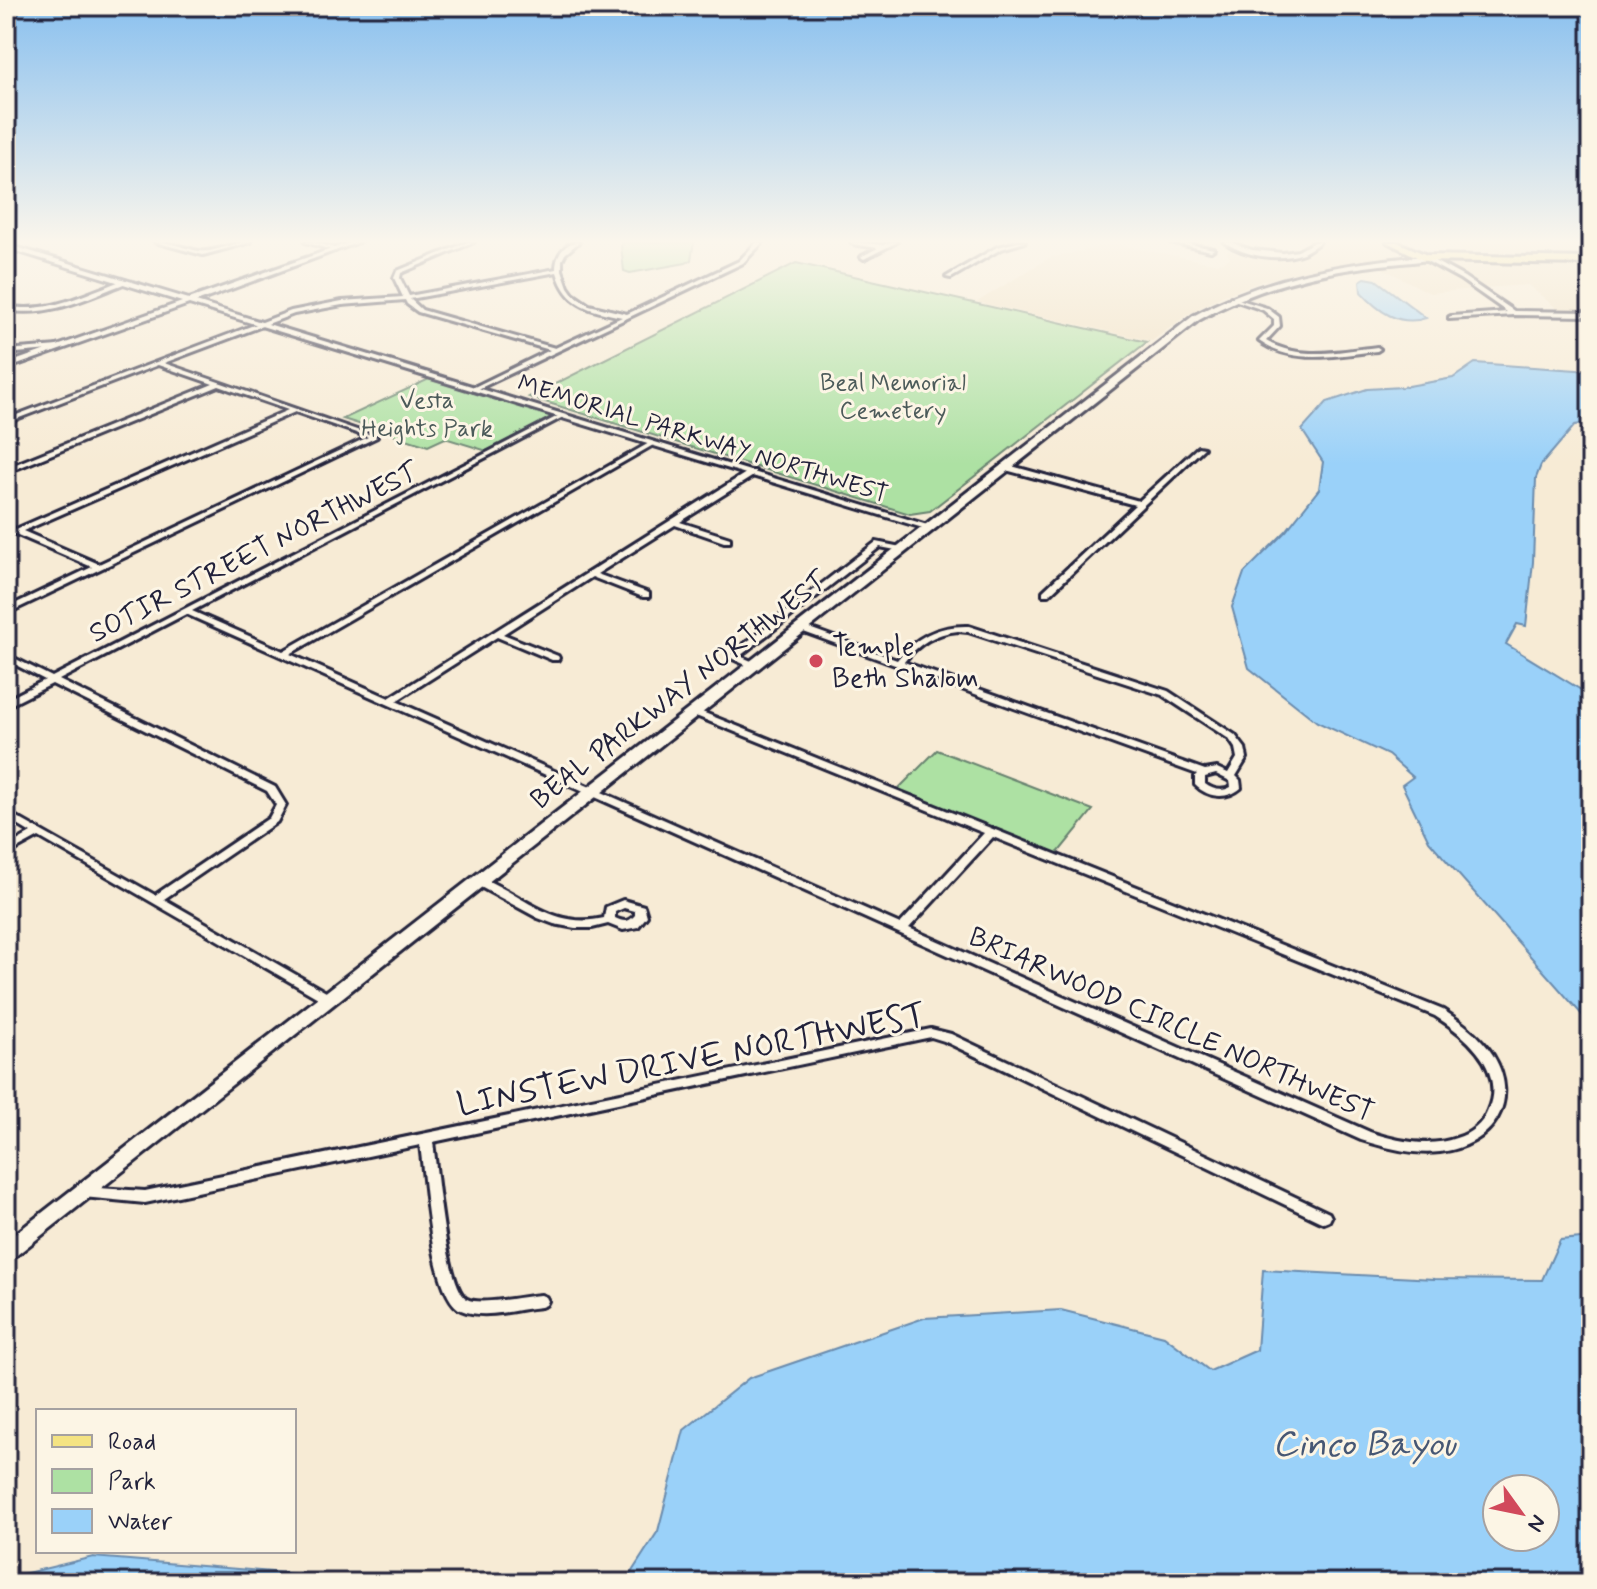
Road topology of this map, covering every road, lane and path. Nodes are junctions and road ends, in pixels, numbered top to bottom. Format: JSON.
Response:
{"nodes":[{"id":1,"x":147,"y":316,"type":"edge"},
{"id":2,"x":233,"y":316,"type":"edge"},
{"id":3,"x":285,"y":316,"type":"edge"},
{"id":4,"x":433,"y":316,"type":"edge"},
{"id":5,"x":627,"y":316,"type":"edge"},
{"id":6,"x":1199,"y":316,"type":"edge"},
{"id":7,"x":1275,"y":316,"type":"edge"},
{"id":8,"x":1474,"y":316,"type":"edge"},
{"id":9,"x":1451,"y":318,"type":"dead end"},
{"id":10,"x":259,"y":324,"type":"junction"},
{"id":11,"x":58,"y":348,"type":"junction"},
{"id":12,"x":1377,"y":349,"type":"dead end"},
{"id":13,"x":556,"y":350,"type":"junction"},
{"id":14,"x":6,"y":352,"type":"edge"},
{"id":15,"x":157,"y":363,"type":"junction"},
{"id":16,"x":6,"y":367,"type":"edge"},
{"id":17,"x":219,"y":384,"type":"junction"},
{"id":18,"x":474,"y":389,"type":"junction"},
{"id":19,"x":294,"y":410,"type":"junction"},
{"id":20,"x":562,"y":416,"type":"junction"},
{"id":21,"x":6,"y":421,"type":"edge"},
{"id":22,"x":653,"y":443,"type":"junction"},
{"id":23,"x":1200,"y":448,"type":"dead end"},
{"id":24,"x":1005,"y":467,"type":"junction"},
{"id":25,"x":6,"y":471,"type":"edge"},
{"id":26,"x":752,"y":473,"type":"junction"},
{"id":27,"x":1141,"y":504,"type":"junction"},
{"id":28,"x":674,"y":522,"type":"junction"},
{"id":29,"x":6,"y":527,"type":"edge"},
{"id":30,"x":929,"y":527,"type":"junction"},
{"id":31,"x":17,"y":531,"type":"junction"},
{"id":32,"x":727,"y":540,"type":"dead end"},
{"id":33,"x":901,"y":549,"type":"junction"},
{"id":34,"x":99,"y":567,"type":"junction"},
{"id":35,"x":590,"y":574,"type":"junction"},
{"id":36,"x":1046,"y":593,"type":"dead end"},
{"id":37,"x":646,"y":595,"type":"dead end"},
{"id":38,"x":6,"y":611,"type":"edge"},
{"id":39,"x":186,"y":611,"type":"junction"},
{"id":40,"x":801,"y":628,"type":"junction"},
{"id":41,"x":496,"y":634,"type":"junction"},
{"id":42,"x":284,"y":654,"type":"junction"},
{"id":43,"x":6,"y":657,"type":"edge"},
{"id":44,"x":555,"y":658,"type":"dead end"},
{"id":45,"x":900,"y":662,"type":"junction"},
{"id":46,"x":753,"y":665,"type":"junction"},
{"id":47,"x":53,"y":680,"type":"junction"},
{"id":48,"x":390,"y":701,"type":"junction"},
{"id":49,"x":6,"y":704,"type":"edge"},
{"id":50,"x":694,"y":712,"type":"junction"},
{"id":51,"x":1204,"y":773,"type":"junction"},
{"id":52,"x":1231,"y":776,"type":"junction"},
{"id":53,"x":593,"y":791,"type":"junction"},
{"id":54,"x":6,"y":814,"type":"edge"},
{"id":55,"x":992,"y":831,"type":"junction"},
{"id":56,"x":39,"y":833,"type":"junction"},
{"id":57,"x":6,"y":852,"type":"edge"},
{"id":58,"x":479,"y":881,"type":"junction"},
{"id":59,"x":155,"y":900,"type":"junction"},
{"id":60,"x":609,"y":920,"type":"dead end"},
{"id":61,"x":902,"y":929,"type":"junction"},
{"id":62,"x":329,"y":999,"type":"junction"},
{"id":63,"x":426,"y":1139,"type":"junction"},
{"id":64,"x":83,"y":1192,"type":"junction"},
{"id":65,"x":1324,"y":1217,"type":"dead end"},
{"id":66,"x":6,"y":1252,"type":"edge"},
{"id":67,"x":541,"y":1301,"type":"dead end"}],
"edges":[{"from":1,"to":11,"type":"street"},
{"from":2,"to":10,"type":"street","name":"MEMORIAL PARKWAY NORTHWEST"},
{"from":3,"to":10,"type":"street"},
{"from":4,"to":13,"type":"street"},
{"from":5,"to":13,"type":"street"},
{"from":6,"to":24,"type":"main road","name":"BEAL PARKWAY NORTHWEST"},
{"from":7,"to":12,"type":"street"},
{"from":8,"to":9,"type":"street"},
{"from":10,"to":15,"type":"street"},
{"from":10,"to":18,"type":"street","name":"MEMORIAL PARKWAY NORTHWEST"},
{"from":11,"to":14,"type":"street"},
{"from":11,"to":16,"type":"street"},
{"from":13,"to":18,"type":"street"},
{"from":15,"to":17,"type":"street"},
{"from":15,"to":21,"type":"street"},
{"from":17,"to":19,"type":"street"},
{"from":17,"to":25,"type":"street"},
{"from":18,"to":20,"type":"street","name":"MEMORIAL PARKWAY NORTHWEST"},
{"from":19,"to":31,"type":"street"},
{"from":19,"to":34,"type":"street"},
{"from":20,"to":22,"type":"street","name":"MEMORIAL PARKWAY NORTHWEST"},
{"from":20,"to":39,"type":"street","name":"SOTIR STREET NORTHWEST"},
{"from":22,"to":26,"type":"street","name":"MEMORIAL PARKWAY NORTHWEST"},
{"from":22,"to":42,"type":"street"},
{"from":23,"to":27,"type":"street"},
{"from":24,"to":27,"type":"street"},
{"from":24,"to":30,"type":"main road","name":"BEAL PARKWAY NORTHWEST"},
{"from":26,"to":28,"type":"street"},
{"from":26,"to":30,"type":"street","name":"MEMORIAL PARKWAY NORTHWEST"},
{"from":27,"to":36,"type":"street"},
{"from":28,"to":32,"type":"street"},
{"from":28,"to":35,"type":"street"},
{"from":29,"to":31,"type":"street"},
{"from":30,"to":33,"type":"main road","name":"BEAL PARKWAY NORTHWEST"},
{"from":31,"to":34,"type":"street"},
{"from":33,"to":40,"type":"main road","name":"BEAL PARKWAY NORTHWEST"},
{"from":33,"to":46,"type":"street"},
{"from":34,"to":38,"type":"street"},
{"from":35,"to":37,"type":"street"},
{"from":35,"to":41,"type":"street"},
{"from":39,"to":42,"type":"street","name":"BRIARWOOD CIRCLE NORTHWEST"},
{"from":39,"to":47,"type":"street","name":"SOTIR STREET NORTHWEST"},
{"from":40,"to":45,"type":"street"},
{"from":40,"to":46,"type":"main road","name":"BEAL PARKWAY NORTHWEST"},
{"from":41,"to":44,"type":"street"},
{"from":41,"to":48,"type":"street"},
{"from":42,"to":48,"type":"street","name":"BRIARWOOD CIRCLE NORTHWEST"},
{"from":43,"to":47,"type":"street"},
{"from":45,"to":51,"type":"street"},
{"from":45,"to":52,"type":"street"},
{"from":46,"to":50,"type":"main road","name":"BEAL PARKWAY NORTHWEST"},
{"from":47,"to":49,"type":"street","name":"SOTIR STREET NORTHWEST"},
{"from":47,"to":59,"type":"street"},
{"from":48,"to":53,"type":"street","name":"BRIARWOOD CIRCLE NORTHWEST"},
{"from":50,"to":53,"type":"main road","name":"BEAL PARKWAY NORTHWEST"},
{"from":50,"to":55,"type":"street","name":"BRIARWOOD CIRCLE NORTHWEST"},
{"from":51,"to":52,"type":"street"},
{"from":51,"to":52,"type":"street"},
{"from":53,"to":58,"type":"main road","name":"BEAL PARKWAY NORTHWEST"},
{"from":53,"to":61,"type":"street","name":"BRIARWOOD CIRCLE NORTHWEST"},
{"from":54,"to":56,"type":"street"},
{"from":55,"to":61,"type":"street"},
{"from":55,"to":61,"type":"street","name":"BRIARWOOD CIRCLE NORTHWEST"},
{"from":56,"to":57,"type":"street"},
{"from":56,"to":59,"type":"street"},
{"from":58,"to":60,"type":"street"},
{"from":58,"to":62,"type":"main road","name":"BEAL PARKWAY NORTHWEST"},
{"from":59,"to":62,"type":"street"},
{"from":62,"to":64,"type":"main road","name":"BEAL PARKWAY NORTHWEST"},
{"from":63,"to":64,"type":"street","name":"LINSTEW DRIVE NORTHWEST"},
{"from":63,"to":65,"type":"street","name":"LINSTEW DRIVE NORTHWEST"},
{"from":63,"to":67,"type":"street"},
{"from":64,"to":66,"type":"main road","name":"BEAL PARKWAY NORTHWEST"}]}
